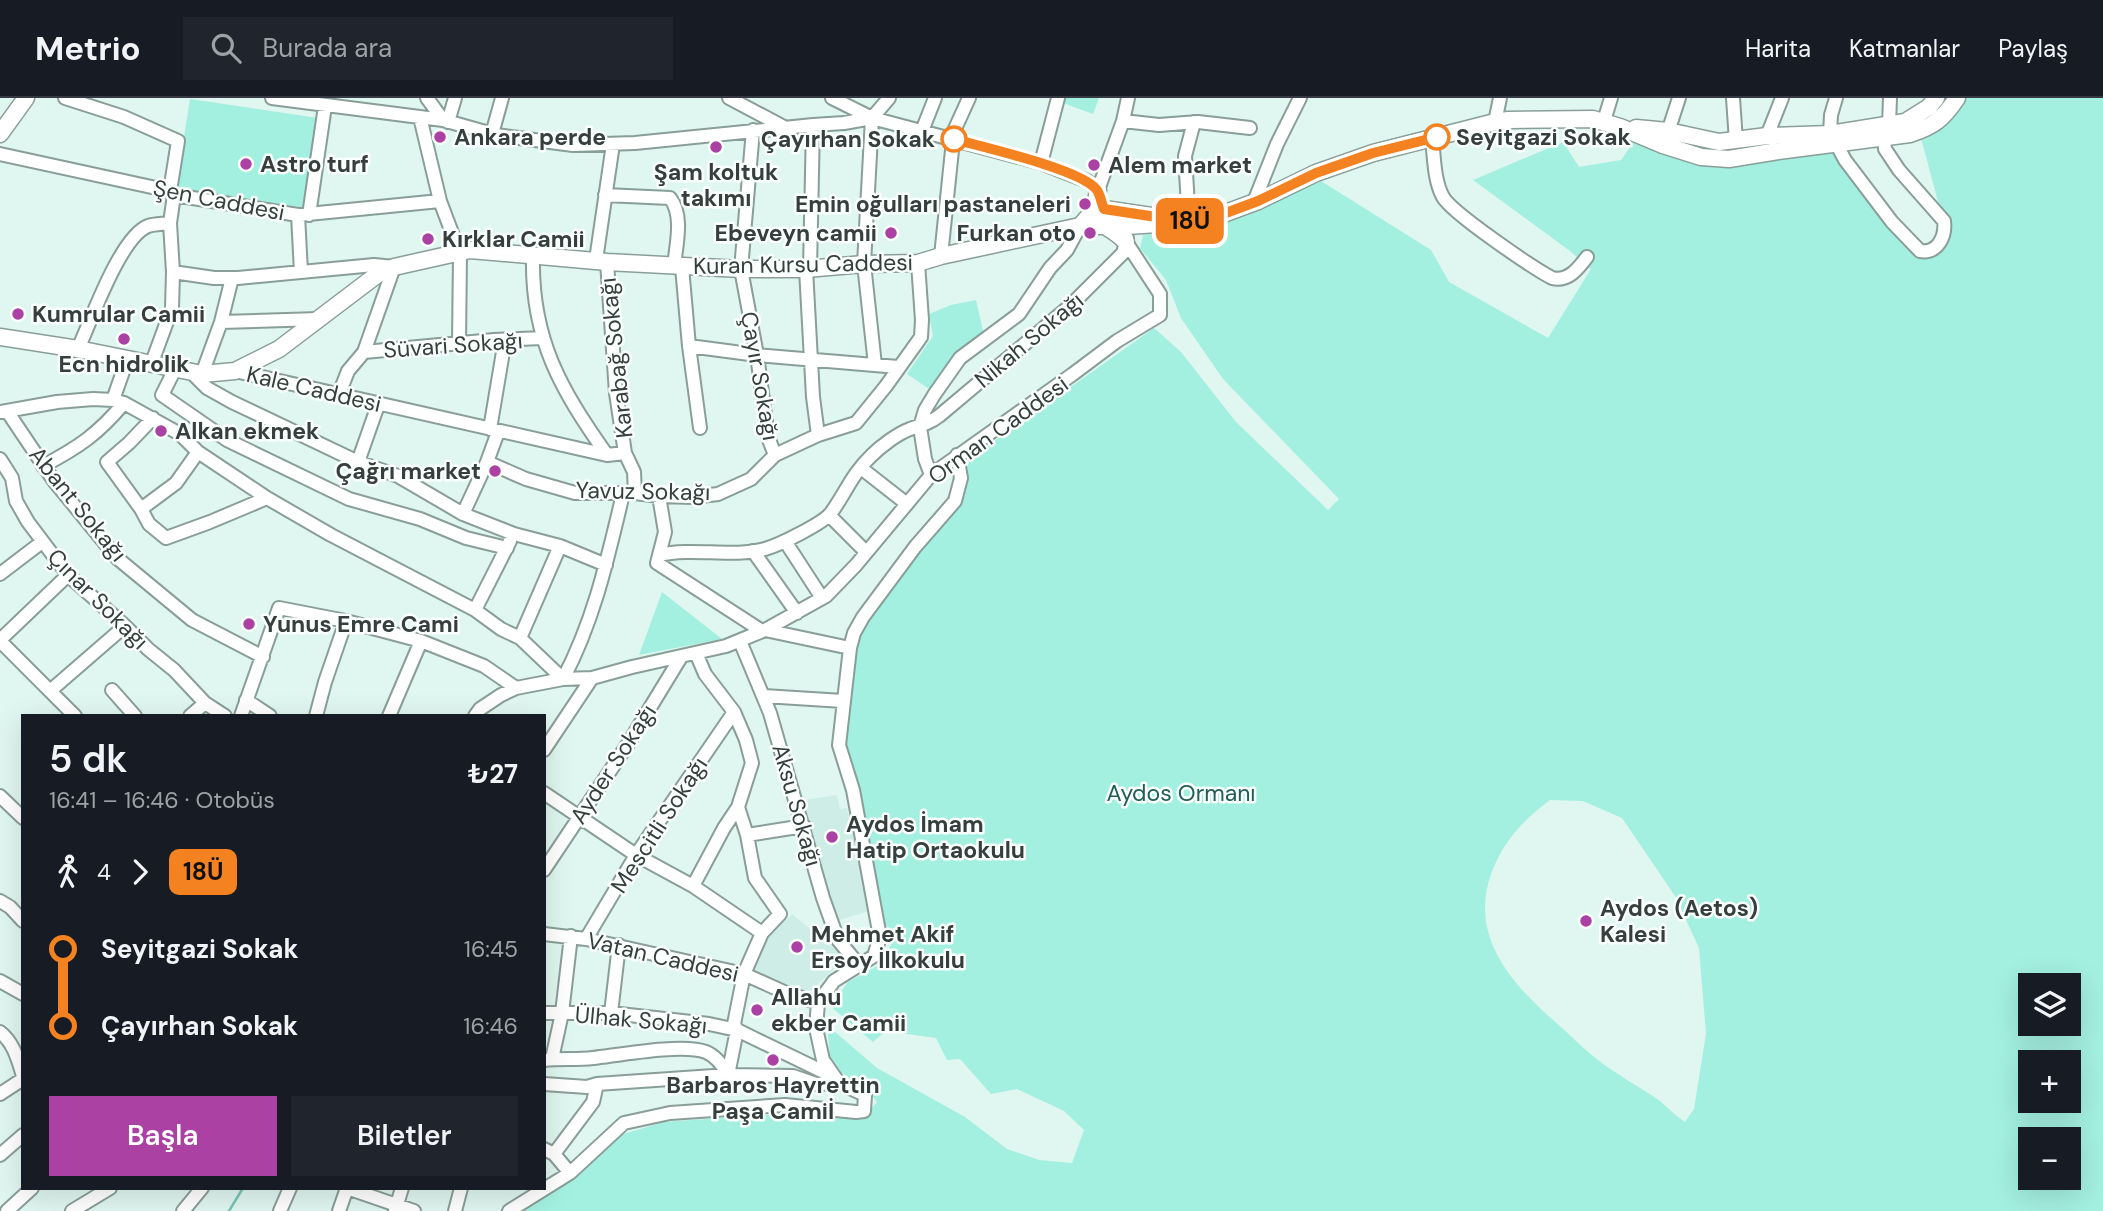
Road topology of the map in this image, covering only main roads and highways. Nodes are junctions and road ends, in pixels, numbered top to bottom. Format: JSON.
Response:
{"nodes":[{"id":1,"x":15,"y":98,"type":"edge"},
{"id":2,"x":26,"y":98,"type":"edge"},
{"id":3,"x":1936,"y":98,"type":"edge"},
{"id":4,"x":1957,"y":98,"type":"edge"},
{"id":5,"x":0,"y":120,"type":"edge"},
{"id":6,"x":1887,"y":131,"type":"junction"},
{"id":7,"x":0,"y":134,"type":"edge"},
{"id":8,"x":1666,"y":138,"type":"junction"},
{"id":9,"x":1834,"y":139,"type":"junction"},
{"id":10,"x":1098,"y":190,"type":"road end"},
{"id":11,"x":1104,"y":218,"type":"junction"},
{"id":12,"x":1189,"y":222,"type":"junction"},
{"id":13,"x":1126,"y":242,"type":"road end"},
{"id":14,"x":0,"y":337,"type":"edge"},
{"id":15,"x":234,"y":371,"type":"joint"}],
"edges":[{"from":1,"to":5,"type":"main road"},
{"from":2,"to":7,"type":"main road"},
{"from":3,"to":6,"type":"main road","name":"Kuran Kursu Caddesi"},
{"from":4,"to":6,"type":"main road","name":"Kuran Kursu Caddesi"},
{"from":6,"to":9,"type":"main road","name":"Kuran Kursu Caddesi"},
{"from":8,"to":9,"type":"main road","name":"Kuran Kursu Caddesi"},
{"from":8,"to":9,"type":"main road","name":"Kuran Kursu Caddesi"},
{"from":8,"to":12,"type":"main road","name":"Kuran Kursu Caddesi"},
{"from":10,"to":11,"type":"main road"},
{"from":11,"to":12,"type":"main road","name":"Kuran Kursu Caddesi"},
{"from":11,"to":12,"type":"main road","name":"Kuran Kursu Caddesi"},
{"from":11,"to":13,"type":"main road"},
{"from":11,"to":15,"type":"main road","name":"Kuran Kursu Caddesi"},
{"from":14,"to":15,"type":"main road","name":"Kale Caddesi"}]}
